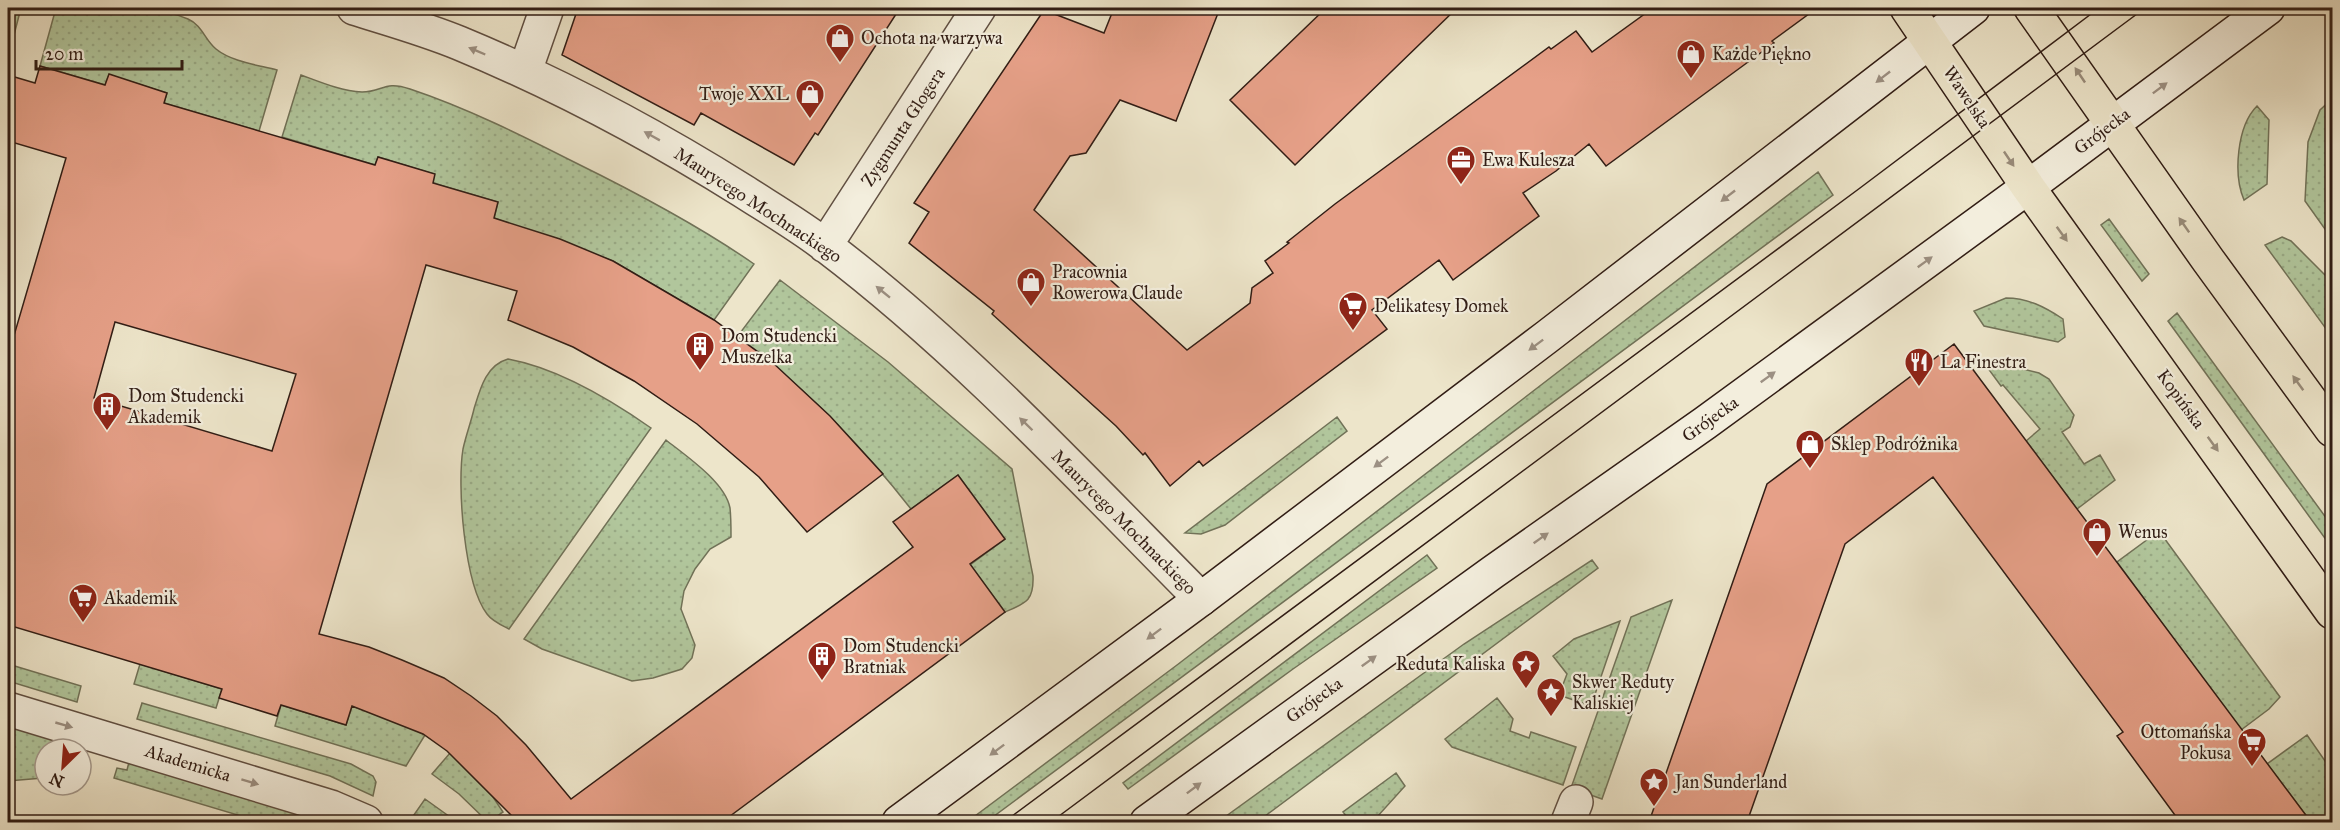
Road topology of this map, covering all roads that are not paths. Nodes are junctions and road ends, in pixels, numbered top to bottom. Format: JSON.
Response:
{"nodes":[{"id":1,"x":354,"y":8,"type":"edge"},
{"id":2,"x":547,"y":8,"type":"edge"},
{"id":3,"x":979,"y":8,"type":"edge"},
{"id":4,"x":1906,"y":8,"type":"edge"},
{"id":5,"x":1973,"y":8,"type":"edge"},
{"id":6,"x":2031,"y":8,"type":"edge"},
{"id":7,"x":2268,"y":8,"type":"edge"},
{"id":8,"x":1929,"y":41,"type":"junction"},
{"id":9,"x":525,"y":71,"type":"junction"},
{"id":10,"x":2113,"y":123,"type":"junction"},
{"id":11,"x":2028,"y":187,"type":"junction"},
{"id":12,"x":825,"y":246,"type":"junction"},
{"id":13,"x":2332,"y":430,"type":"edge"},
{"id":14,"x":1201,"y":599,"type":"junction"},
{"id":15,"x":2332,"y":612,"type":"edge"},
{"id":16,"x":8,"y":709,"type":"edge"},
{"id":17,"x":366,"y":822,"type":"edge"},
{"id":18,"x":899,"y":822,"type":"edge"},
{"id":19,"x":1147,"y":822,"type":"edge"}],
"edges":[{"from":9,"to":1,"type":"main road","name":"Maurycego Mochnackiego","one_way":true},
{"from":2,"to":9,"type":"main road"},
{"from":3,"to":12,"type":"main road","name":"Zygmunta Glogera"},
{"from":4,"to":8,"type":"main road","name":"Wawelska"},
{"from":5,"to":8,"type":"main road"},
{"from":10,"to":6,"type":"main road","one_way":true},
{"from":10,"to":7,"type":"main road","name":"Grójecka","one_way":true},
{"from":8,"to":11,"type":"main road","name":"Wawelska","one_way":true},
{"from":8,"to":14,"type":"main road","one_way":true},
{"from":12,"to":9,"type":"main road","name":"Maurycego Mochnackiego","one_way":true},
{"from":10,"to":11,"type":"main road","name":"Grójecka"},
{"from":13,"to":10,"type":"main road","one_way":true},
{"from":11,"to":15,"type":"main road","name":"Kopińska","one_way":true},
{"from":19,"to":11,"type":"main road","name":"Grójecka","one_way":true},
{"from":14,"to":12,"type":"main road","name":"Maurycego Mochnackiego","one_way":true},
{"from":14,"to":18,"type":"main road","one_way":true},
{"from":16,"to":17,"type":"main road","name":"Akademicka","one_way":true}]}
